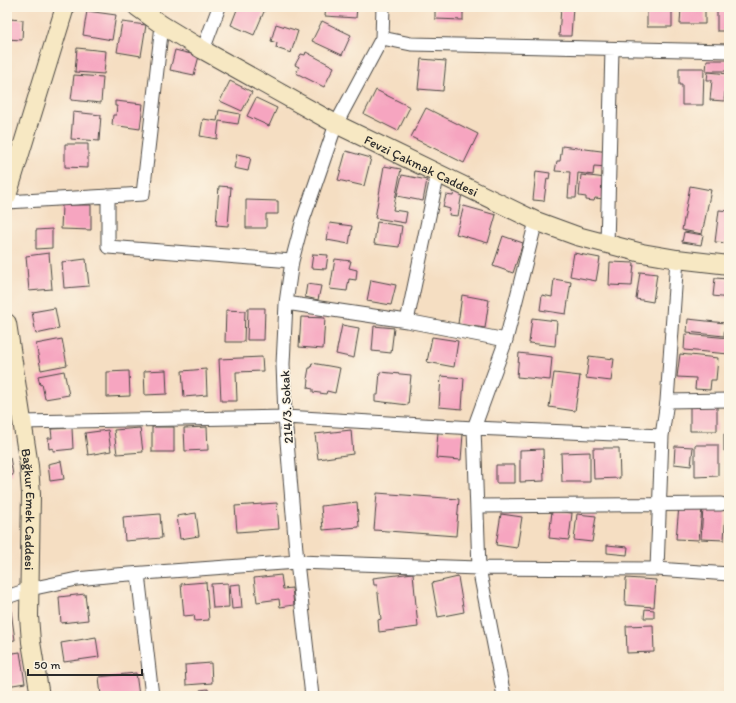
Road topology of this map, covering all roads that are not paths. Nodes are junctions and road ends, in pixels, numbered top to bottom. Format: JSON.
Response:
{"nodes":[{"id":1,"x":65,"y":7,"type":"edge"},
{"id":2,"x":137,"y":7,"type":"edge"},
{"id":3,"x":219,"y":7,"type":"edge"},
{"id":4,"x":383,"y":7,"type":"edge"},
{"id":5,"x":162,"y":25,"type":"junction"},
{"id":6,"x":382,"y":38,"type":"junction"},
{"id":7,"x":612,"y":49,"type":"junction"},
{"id":8,"x":203,"y":50,"type":"junction"},
{"id":9,"x":729,"y":51,"type":"edge"},
{"id":10,"x":336,"y":124,"type":"junction"},
{"id":11,"x":438,"y":174,"type":"junction"},
{"id":12,"x":7,"y":196,"type":"edge"},
{"id":13,"x":108,"y":196,"type":"junction"},
{"id":14,"x":7,"y":202,"type":"edge"},
{"id":15,"x":536,"y":221,"type":"junction"},
{"id":16,"x":607,"y":245,"type":"junction"},
{"id":17,"x":678,"y":259,"type":"junction"},
{"id":18,"x":292,"y":261,"type":"junction"},
{"id":19,"x":729,"y":265,"type":"edge"},
{"id":20,"x":286,"y":303,"type":"junction"},
{"id":21,"x":408,"y":321,"type":"junction"},
{"id":22,"x":7,"y":323,"type":"edge"},
{"id":23,"x":506,"y":340,"type":"junction"},
{"id":24,"x":729,"y":400,"type":"edge"},
{"id":25,"x":667,"y":401,"type":"junction"},
{"id":26,"x":285,"y":417,"type":"junction"},
{"id":27,"x":21,"y":422,"type":"junction"},
{"id":28,"x":474,"y":428,"type":"junction"},
{"id":29,"x":662,"y":436,"type":"junction"},
{"id":30,"x":721,"y":504,"type":"dead end"},
{"id":31,"x":660,"y":505,"type":"junction"},
{"id":32,"x":477,"y":506,"type":"junction"},
{"id":33,"x":297,"y":562,"type":"junction"},
{"id":34,"x":479,"y":568,"type":"junction"},
{"id":35,"x":657,"y":569,"type":"junction"},
{"id":36,"x":138,"y":574,"type":"junction"},
{"id":37,"x":729,"y":574,"type":"edge"},
{"id":38,"x":30,"y":589,"type":"junction"},
{"id":39,"x":7,"y":598,"type":"edge"},
{"id":40,"x":40,"y":696,"type":"edge"},
{"id":41,"x":152,"y":696,"type":"edge"},
{"id":42,"x":312,"y":696,"type":"edge"},
{"id":43,"x":504,"y":696,"type":"edge"}],
"edges":[{"from":1,"to":12,"type":"main road"},
{"from":2,"to":5,"type":"main road","name":"Fevzi Çakmak Caddesi"},
{"from":3,"to":8,"type":"street"},
{"from":4,"to":6,"type":"street"},
{"from":5,"to":8,"type":"main road","name":"Fevzi Çakmak Caddesi"},
{"from":5,"to":13,"type":"street"},
{"from":6,"to":7,"type":"street"},
{"from":6,"to":10,"type":"street","name":"214/3. Sokak"},
{"from":7,"to":9,"type":"street"},
{"from":7,"to":16,"type":"street"},
{"from":8,"to":10,"type":"main road","name":"Fevzi Çakmak Caddesi"},
{"from":10,"to":11,"type":"main road","name":"Fevzi Çakmak Caddesi"},
{"from":10,"to":18,"type":"street","name":"214/3. Sokak"},
{"from":11,"to":15,"type":"main road","name":"Fevzi Çakmak Caddesi"},
{"from":11,"to":21,"type":"street"},
{"from":13,"to":14,"type":"street"},
{"from":13,"to":18,"type":"street"},
{"from":15,"to":16,"type":"main road","name":"Fevzi Çakmak Caddesi"},
{"from":15,"to":23,"type":"street"},
{"from":16,"to":17,"type":"main road","name":"Fevzi Çakmak Caddesi"},
{"from":17,"to":19,"type":"main road","name":"Fevzi Çakmak Caddesi"},
{"from":17,"to":25,"type":"street"},
{"from":18,"to":20,"type":"street","name":"214/3. Sokak"},
{"from":20,"to":21,"type":"street"},
{"from":20,"to":26,"type":"street","name":"214/3. Sokak"},
{"from":21,"to":23,"type":"street"},
{"from":22,"to":27,"type":"main road","name":"Bağkur Emek Caddesi"},
{"from":23,"to":28,"type":"street"},
{"from":24,"to":25,"type":"street"},
{"from":25,"to":29,"type":"street"},
{"from":26,"to":27,"type":"street"},
{"from":26,"to":28,"type":"street"},
{"from":26,"to":33,"type":"street","name":"214/3. Sokak"},
{"from":27,"to":38,"type":"main road","name":"Bağkur Emek Caddesi"},
{"from":28,"to":29,"type":"street"},
{"from":28,"to":32,"type":"street"},
{"from":29,"to":31,"type":"street"},
{"from":30,"to":31,"type":"street"},
{"from":31,"to":32,"type":"street"},
{"from":31,"to":35,"type":"street"},
{"from":32,"to":34,"type":"street"},
{"from":33,"to":34,"type":"street"},
{"from":33,"to":36,"type":"street"},
{"from":33,"to":42,"type":"street","name":"214/3. Sokak"},
{"from":34,"to":35,"type":"street"},
{"from":34,"to":43,"type":"street"},
{"from":35,"to":37,"type":"street"},
{"from":36,"to":38,"type":"street"},
{"from":36,"to":41,"type":"street"},
{"from":38,"to":39,"type":"street"},
{"from":38,"to":40,"type":"main road","name":"Bağkur Emek Caddesi"}]}
